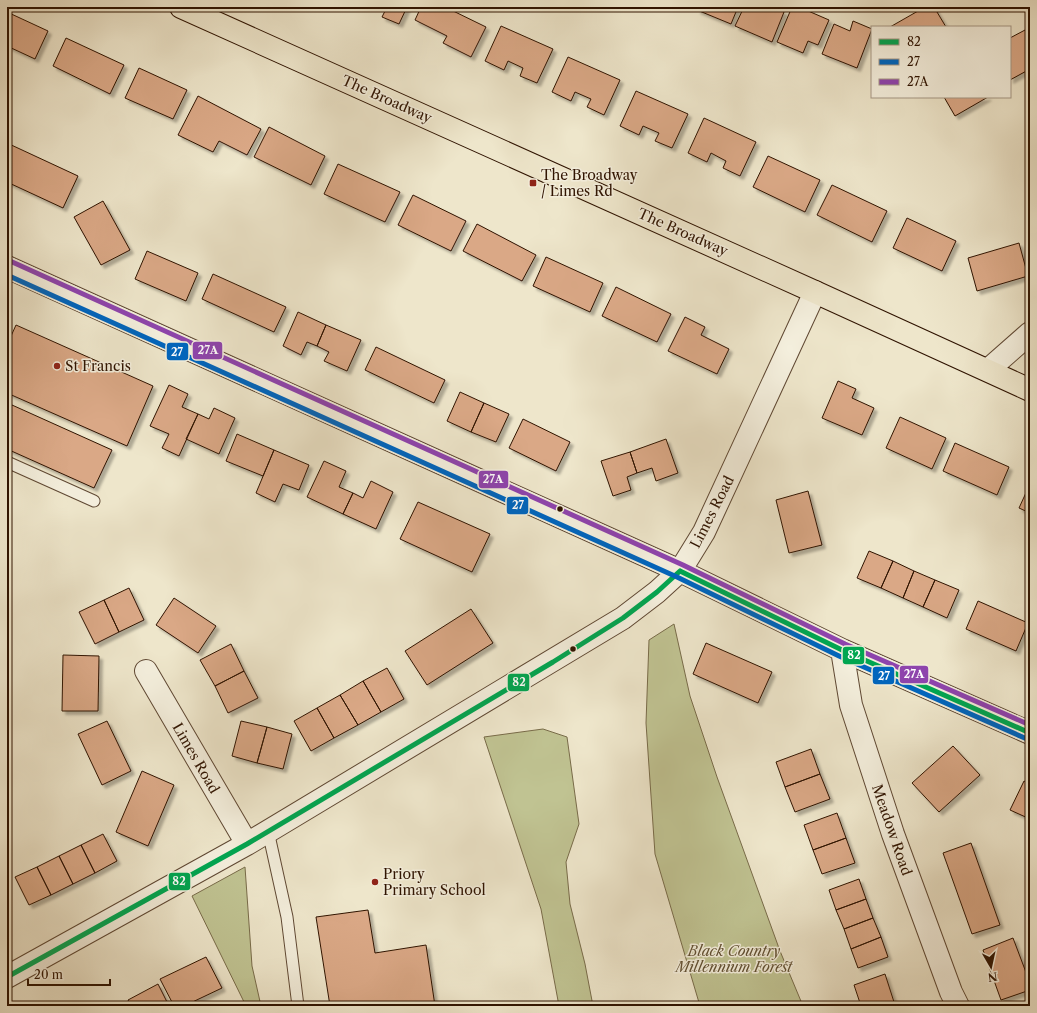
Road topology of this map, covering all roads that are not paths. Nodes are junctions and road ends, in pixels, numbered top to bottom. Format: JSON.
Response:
{"nodes":[{"id":1,"x":182,"y":7,"type":"edge"},
{"id":2,"x":7,"y":267,"type":"edge"},
{"id":3,"x":815,"y":292,"type":"junction"},
{"id":4,"x":1030,"y":333,"type":"edge"},
{"id":5,"x":988,"y":370,"type":"junction"},
{"id":6,"x":1030,"y":390,"type":"edge"},
{"id":7,"x":7,"y":462,"type":"edge"},
{"id":8,"x":94,"y":500,"type":"dead end"},
{"id":9,"x":680,"y":571,"type":"junction"},
{"id":10,"x":842,"y":650,"type":"junction"},
{"id":11,"x":146,"y":671,"type":"dead end"},
{"id":12,"x":1030,"y":733,"type":"edge"},
{"id":13,"x":268,"y":831,"type":"junction"},
{"id":14,"x":247,"y":844,"type":"junction"},
{"id":15,"x":7,"y":977,"type":"edge"},
{"id":16,"x":298,"y":1006,"type":"edge"},
{"id":17,"x":958,"y":1006,"type":"edge"}],
"edges":[{"from":1,"to":3,"type":"main road","name":"The Broadway"},
{"from":2,"to":9,"type":"street"},
{"from":3,"to":5,"type":"main road","name":"The Broadway"},
{"from":3,"to":9,"type":"street","name":"Limes Road"},
{"from":4,"to":5,"type":"street"},
{"from":5,"to":6,"type":"main road","name":"The Broadway"},
{"from":7,"to":8,"type":"lane"},
{"from":9,"to":10,"type":"street"},
{"from":9,"to":13,"type":"street","name":"Limes Road"},
{"from":10,"to":12,"type":"street"},
{"from":10,"to":17,"type":"street","name":"Meadow Road"},
{"from":11,"to":14,"type":"street","name":"Limes Road"},
{"from":13,"to":14,"type":"street","name":"Limes Road"},
{"from":13,"to":16,"type":"lane"},
{"from":14,"to":15,"type":"street","name":"Limes Road"}]}
